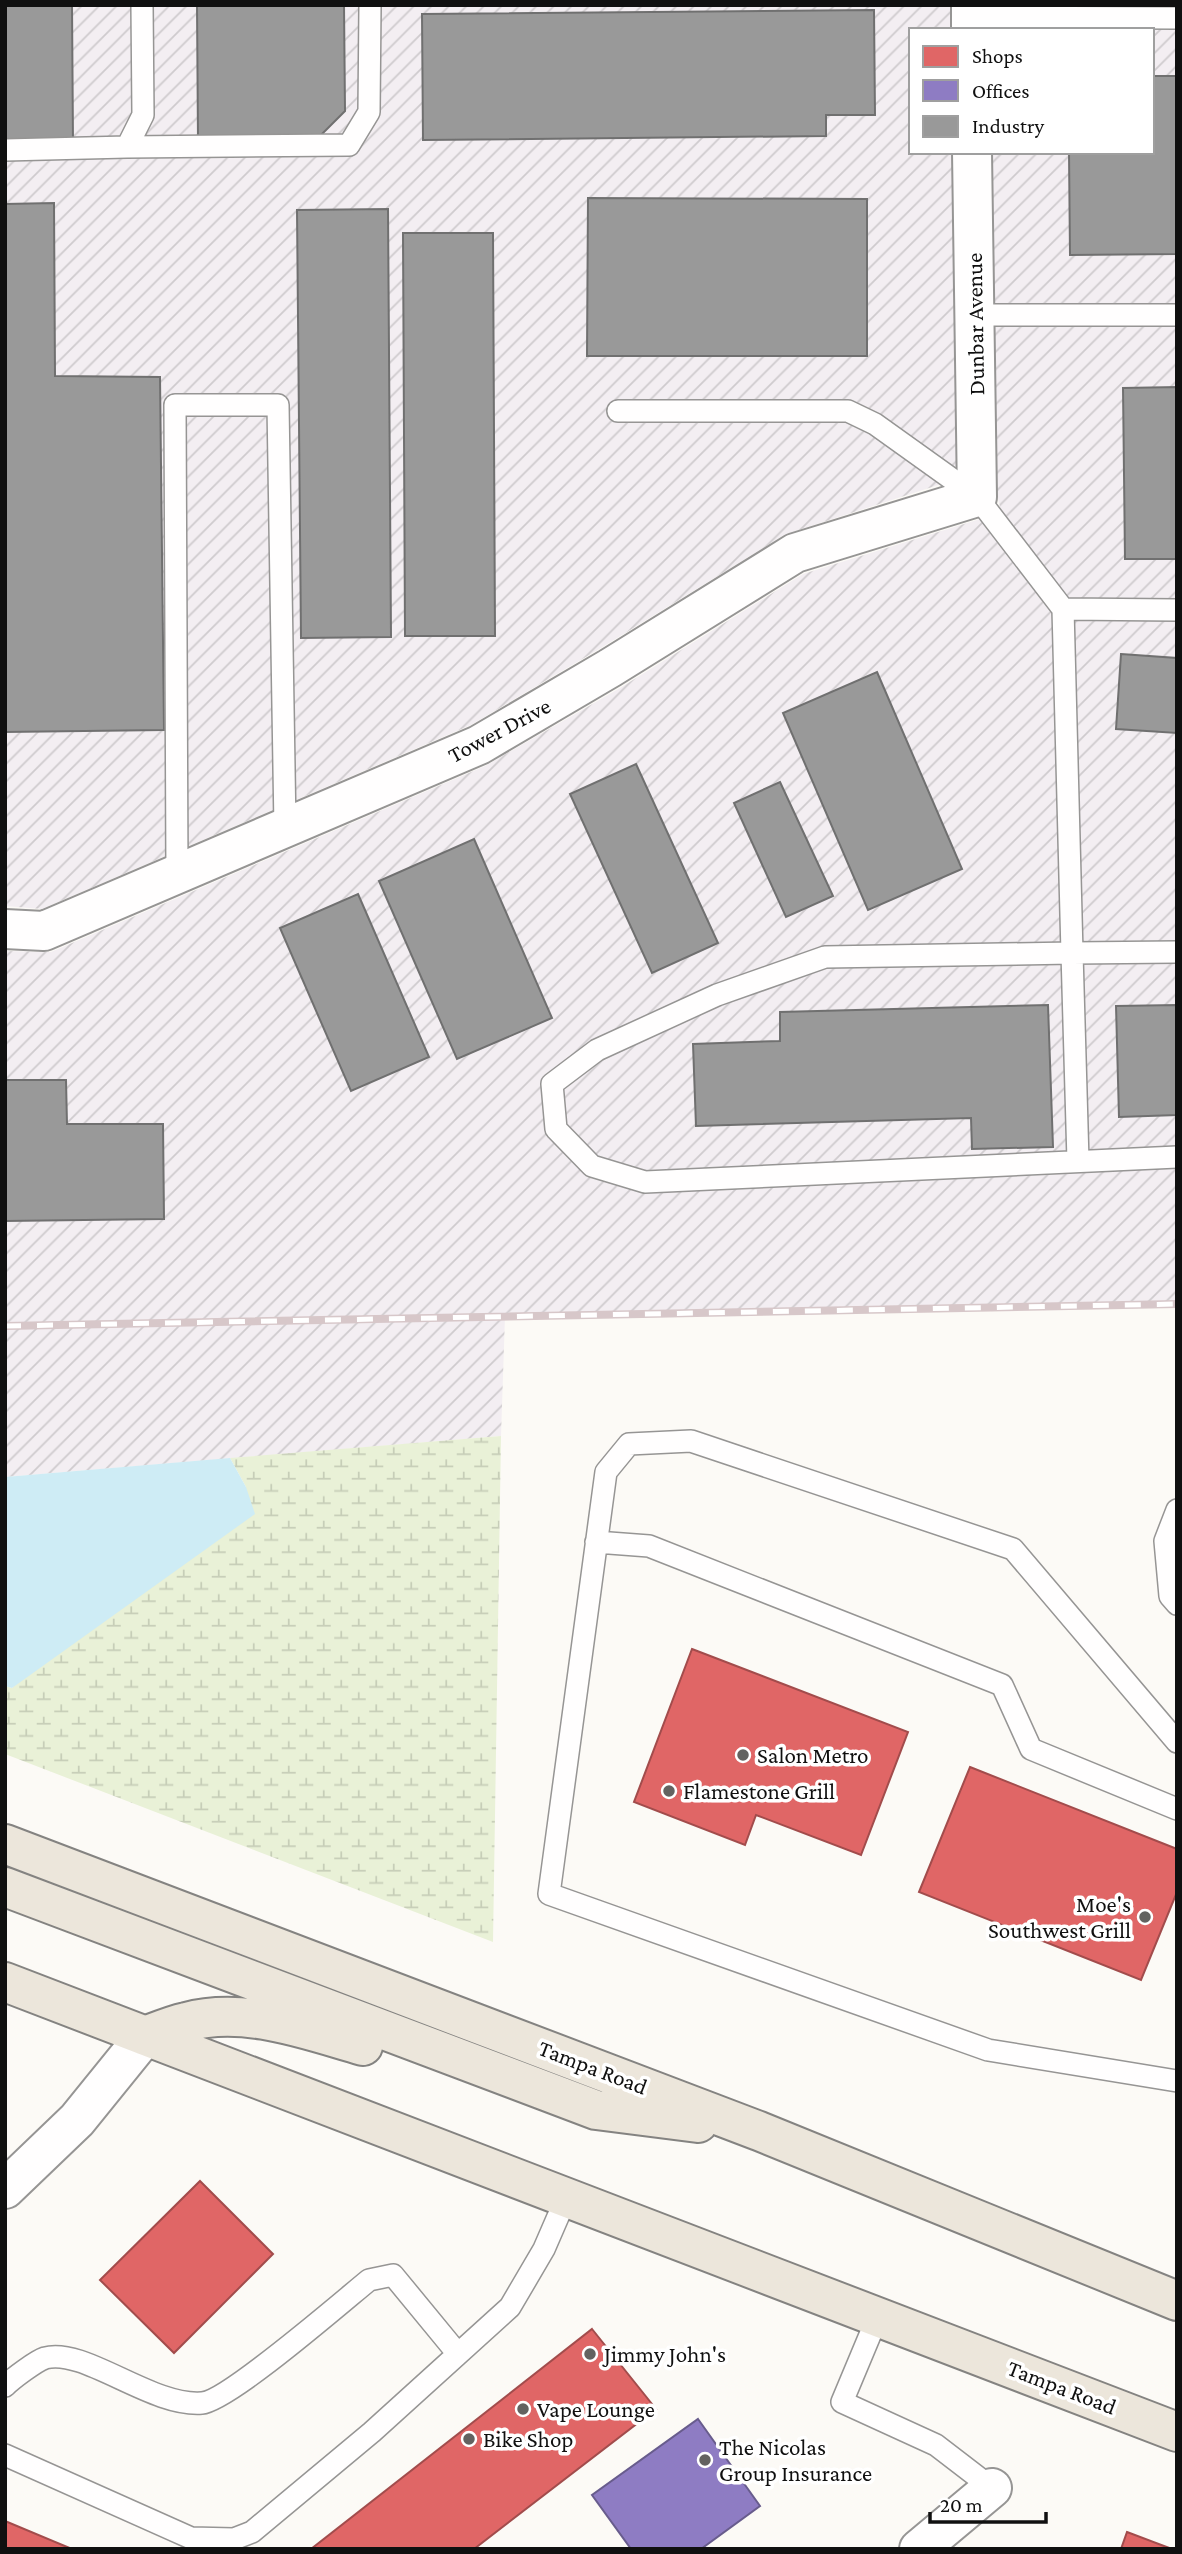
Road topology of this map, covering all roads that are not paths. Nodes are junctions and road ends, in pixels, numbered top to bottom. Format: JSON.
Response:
{"nodes":[{"id":1,"x":142,"y":5,"type":"edge"},
{"id":2,"x":370,"y":5,"type":"edge"},
{"id":3,"x":971,"y":17,"type":"edge"},
{"id":4,"x":1177,"y":19,"type":"edge"},
{"id":5,"x":127,"y":147,"type":"junction"},
{"id":6,"x":5,"y":150,"type":"edge"},
{"id":7,"x":972,"y":154,"type":"edge"},
{"id":8,"x":975,"y":315,"type":"junction"},
{"id":9,"x":1177,"y":315,"type":"edge"},
{"id":10,"x":618,"y":411,"type":"dead end"},
{"id":11,"x":977,"y":496,"type":"junction"},
{"id":12,"x":1063,"y":609,"type":"junction"},
{"id":13,"x":1177,"y":610,"type":"edge"},
{"id":14,"x":285,"y":828,"type":"junction"},
{"id":15,"x":177,"y":874,"type":"junction"},
{"id":16,"x":5,"y":929,"type":"edge"},
{"id":17,"x":1177,"y":952,"type":"edge"},
{"id":18,"x":1072,"y":953,"type":"junction"},
{"id":19,"x":1177,"y":1157,"type":"edge"},
{"id":20,"x":1078,"y":1161,"type":"junction"},
{"id":21,"x":1177,"y":1510,"type":"edge"},
{"id":22,"x":596,"y":1542,"type":"junction"},
{"id":23,"x":1177,"y":1604,"type":"edge"},
{"id":24,"x":1177,"y":1742,"type":"edge"},
{"id":25,"x":1177,"y":1809,"type":"edge"},
{"id":26,"x":5,"y":1844,"type":"edge"},
{"id":27,"x":5,"y":1887,"type":"edge"},
{"id":28,"x":5,"y":1982,"type":"edge"},
{"id":29,"x":145,"y":2036,"type":"junction"},
{"id":30,"x":1177,"y":2081,"type":"edge"},
{"id":31,"x":759,"y":2131,"type":"junction"},
{"id":32,"x":5,"y":2189,"type":"edge"},
{"id":33,"x":568,"y":2196,"type":"junction"},
{"id":34,"x":1177,"y":2301,"type":"edge"},
{"id":35,"x":878,"y":2316,"type":"junction"},
{"id":36,"x":458,"y":2354,"type":"junction"},
{"id":37,"x":5,"y":2386,"type":"edge"},
{"id":38,"x":1177,"y":2432,"type":"edge"},
{"id":39,"x":5,"y":2455,"type":"edge"},
{"id":40,"x":992,"y":2488,"type":"joint"},
{"id":41,"x":919,"y":2549,"type":"edge"}],
"edges":[{"from":1,"to":5,"type":"lane"},
{"from":2,"to":5,"type":"lane"},
{"from":3,"to":4,"type":"lane"},
{"from":5,"to":6,"type":"lane"},
{"from":7,"to":8,"type":"street","name":"Dunbar Avenue"},
{"from":8,"to":9,"type":"lane"},
{"from":8,"to":11,"type":"street","name":"Dunbar Avenue"},
{"from":10,"to":11,"type":"lane"},
{"from":11,"to":12,"type":"lane"},
{"from":11,"to":14,"type":"street","name":"Tower Drive"},
{"from":12,"to":13,"type":"lane"},
{"from":12,"to":18,"type":"lane"},
{"from":14,"to":15,"type":"street","name":"Tower Drive"},
{"from":14,"to":15,"type":"lane"},
{"from":15,"to":16,"type":"street","name":"Tower Drive"},
{"from":17,"to":18,"type":"lane"},
{"from":18,"to":20,"type":"lane"},
{"from":18,"to":20,"type":"lane"},
{"from":19,"to":20,"type":"lane"},
{"from":21,"to":23,"type":"lane"},
{"from":22,"to":24,"type":"lane"},
{"from":22,"to":25,"type":"lane"},
{"from":22,"to":30,"type":"lane"},
{"from":26,"to":31,"type":"main road","name":"Tampa Road"},
{"from":27,"to":31,"type":"main road"},
{"from":28,"to":29,"type":"main road","name":"Tampa Road"},
{"from":29,"to":31,"type":"main road"},
{"from":29,"to":32,"type":"street"},
{"from":29,"to":33,"type":"main road","name":"Tampa Road"},
{"from":31,"to":34,"type":"main road","name":"Tampa Road"},
{"from":33,"to":35,"type":"main road","name":"Tampa Road"},
{"from":33,"to":36,"type":"lane"},
{"from":35,"to":38,"type":"main road","name":"Tampa Road"},
{"from":35,"to":40,"type":"lane"},
{"from":36,"to":37,"type":"lane"},
{"from":36,"to":39,"type":"lane"},
{"from":40,"to":41,"type":"street"}]}
